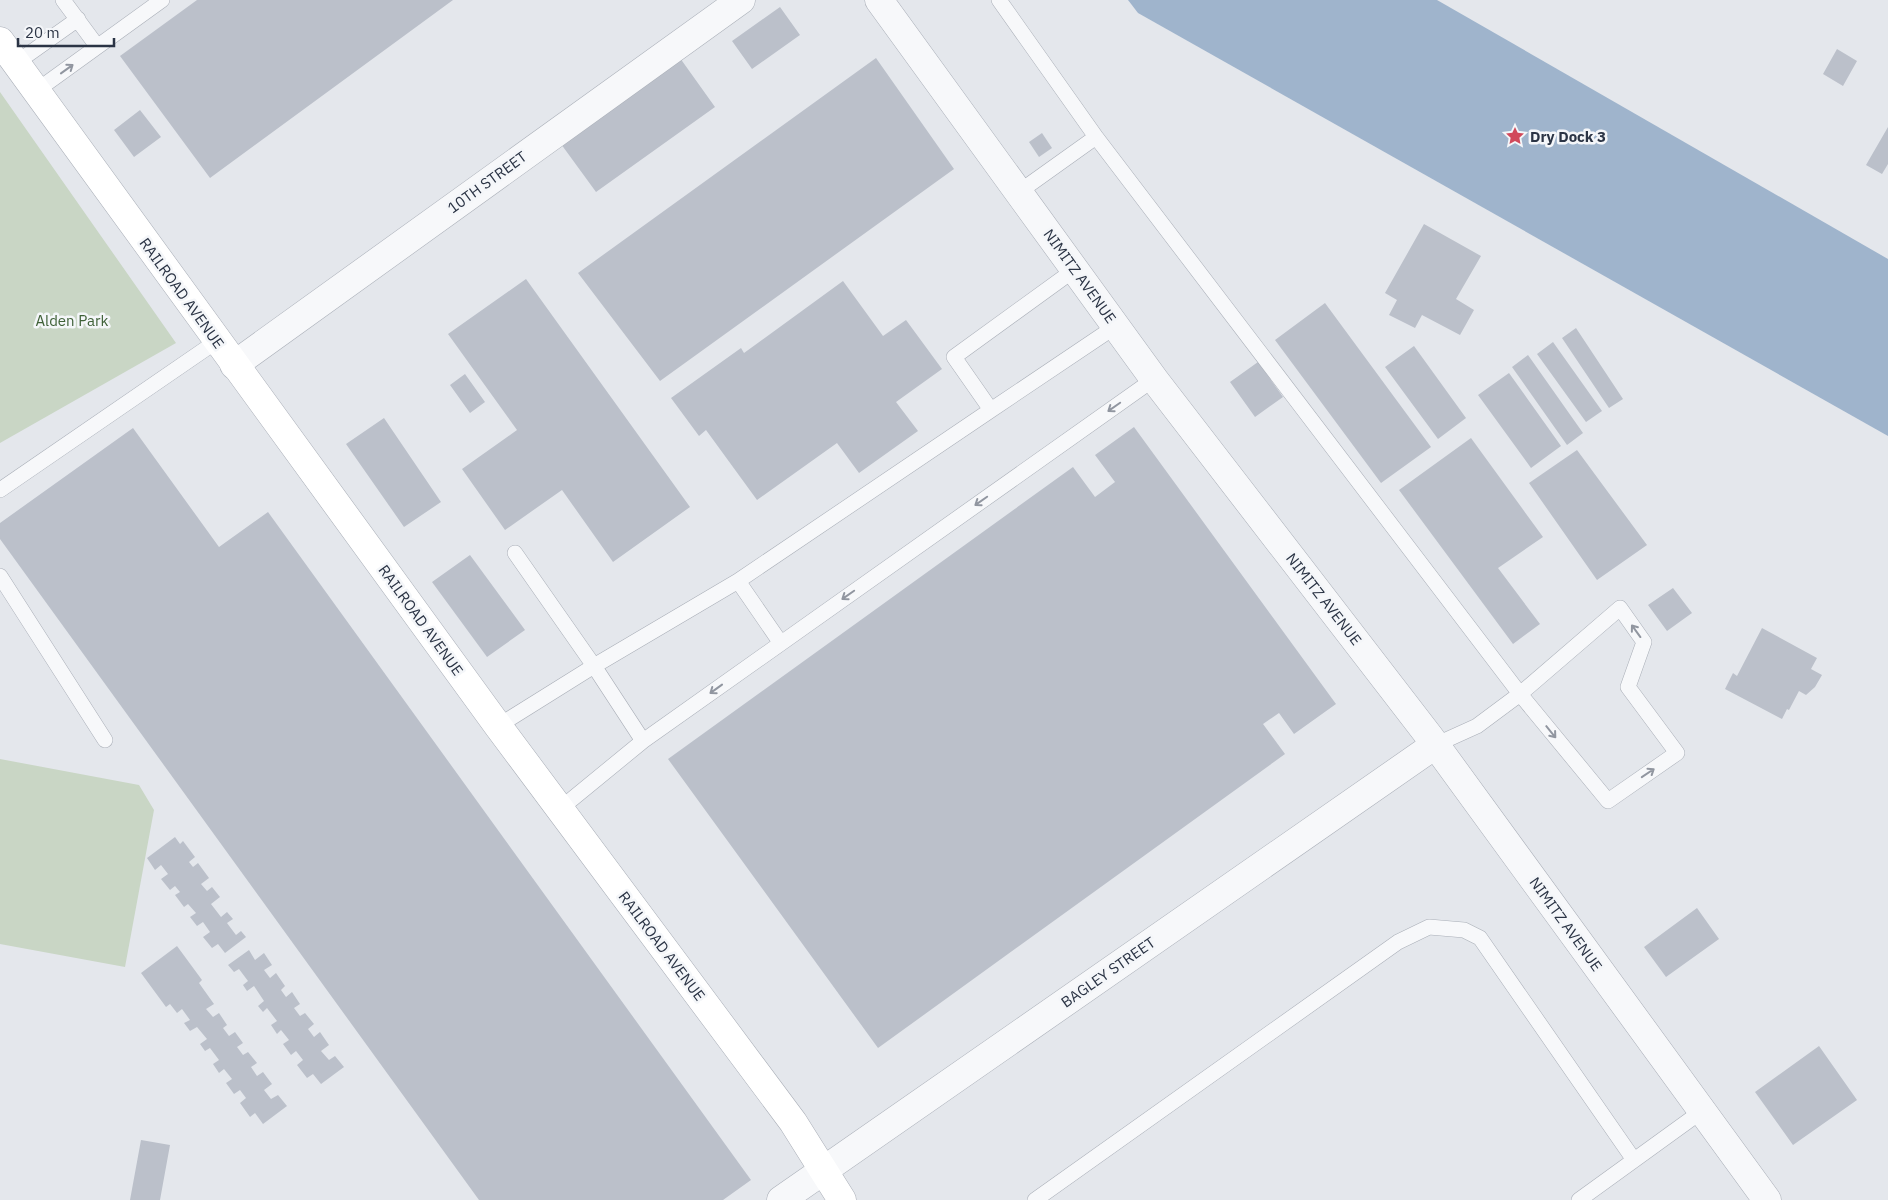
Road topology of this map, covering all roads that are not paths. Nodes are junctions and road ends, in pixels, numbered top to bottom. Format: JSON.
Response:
{"nodes":[{"id":1,"x":63,"y":0,"type":"edge"},
{"id":2,"x":162,"y":0,"type":"edge"},
{"id":3,"x":741,"y":0,"type":"edge"},
{"id":4,"x":878,"y":0,"type":"edge"},
{"id":5,"x":999,"y":0,"type":"edge"},
{"id":6,"x":78,"y":19,"type":"junction"},
{"id":7,"x":0,"y":41,"type":"edge"},
{"id":8,"x":98,"y":46,"type":"junction"},
{"id":9,"x":16,"y":63,"type":"junction"},
{"id":10,"x":36,"y":91,"type":"junction"},
{"id":11,"x":1096,"y":137,"type":"junction"},
{"id":12,"x":1019,"y":192,"type":"junction"},
{"id":13,"x":1074,"y":270,"type":"junction"},
{"id":14,"x":1116,"y":326,"type":"junction"},
{"id":15,"x":217,"y":341,"type":"junction"},
{"id":16,"x":234,"y":365,"type":"junction"},
{"id":17,"x":1154,"y":379,"type":"junction"},
{"id":18,"x":991,"y":410,"type":"junction"},
{"id":19,"x":0,"y":490,"type":"edge"},
{"id":20,"x":515,"y":553,"type":"dead end"},
{"id":21,"x":0,"y":576,"type":"edge"},
{"id":22,"x":738,"y":581,"type":"junction"},
{"id":23,"x":780,"y":642,"type":"junction"},
{"id":24,"x":594,"y":666,"type":"junction"},
{"id":25,"x":1520,"y":694,"type":"junction"},
{"id":26,"x":498,"y":726,"type":"junction"},
{"id":27,"x":105,"y":740,"type":"dead end"},
{"id":28,"x":643,"y":741,"type":"junction"},
{"id":29,"x":1435,"y":745,"type":"junction"},
{"id":30,"x":560,"y":808,"type":"junction"},
{"id":31,"x":1702,"y":1111,"type":"junction"},
{"id":32,"x":1634,"y":1160,"type":"junction"},
{"id":33,"x":823,"y":1170,"type":"junction"},
{"id":34,"x":781,"y":1200,"type":"edge"},
{"id":35,"x":842,"y":1200,"type":"edge"},
{"id":36,"x":1035,"y":1200,"type":"edge"},
{"id":37,"x":1579,"y":1200,"type":"edge"},
{"id":38,"x":1767,"y":1200,"type":"edge"}],
"edges":[{"from":1,"to":6,"type":"lane"},
{"from":2,"to":8,"type":"lane"},
{"from":3,"to":16,"type":"street","name":"10TH STREET"},
{"from":4,"to":12,"type":"street","name":"NIMITZ AVENUE"},
{"from":5,"to":11,"type":"lane"},
{"from":6,"to":8,"type":"lane"},
{"from":6,"to":9,"type":"lane"},
{"from":7,"to":9,"type":"street","name":"RAILROAD AVENUE"},
{"from":10,"to":8,"type":"lane","one_way":true},
{"from":9,"to":10,"type":"street","name":"RAILROAD AVENUE"},
{"from":10,"to":15,"type":"street","name":"RAILROAD AVENUE"},
{"from":11,"to":12,"type":"lane"},
{"from":11,"to":25,"type":"lane"},
{"from":12,"to":13,"type":"street","name":"NIMITZ AVENUE"},
{"from":13,"to":14,"type":"street","name":"NIMITZ AVENUE"},
{"from":13,"to":18,"type":"lane"},
{"from":14,"to":17,"type":"street","name":"NIMITZ AVENUE"},
{"from":14,"to":18,"type":"lane"},
{"from":15,"to":16,"type":"street","name":"RAILROAD AVENUE"},
{"from":15,"to":19,"type":"lane"},
{"from":16,"to":26,"type":"street","name":"RAILROAD AVENUE"},
{"from":17,"to":23,"type":"lane","one_way":true},
{"from":17,"to":29,"type":"street","name":"NIMITZ AVENUE"},
{"from":18,"to":22,"type":"lane"},
{"from":20,"to":24,"type":"lane"},
{"from":21,"to":27,"type":"lane"},
{"from":22,"to":23,"type":"lane"},
{"from":22,"to":24,"type":"lane"},
{"from":23,"to":28,"type":"lane","one_way":true},
{"from":24,"to":26,"type":"lane"},
{"from":24,"to":28,"type":"lane"},
{"from":25,"to":25,"type":"lane","one_way":true},
{"from":25,"to":29,"type":"lane"},
{"from":26,"to":30,"type":"street","name":"RAILROAD AVENUE"},
{"from":28,"to":30,"type":"lane"},
{"from":29,"to":31,"type":"street","name":"NIMITZ AVENUE"},
{"from":29,"to":33,"type":"street","name":"BAGLEY STREET"},
{"from":30,"to":33,"type":"street","name":"RAILROAD AVENUE"},
{"from":31,"to":32,"type":"lane"},
{"from":31,"to":38,"type":"street","name":"NIMITZ AVENUE"},
{"from":32,"to":36,"type":"lane"},
{"from":32,"to":37,"type":"lane"},
{"from":33,"to":34,"type":"street","name":"BAGLEY STREET"},
{"from":33,"to":35,"type":"street","name":"RAILROAD AVENUE"}]}
